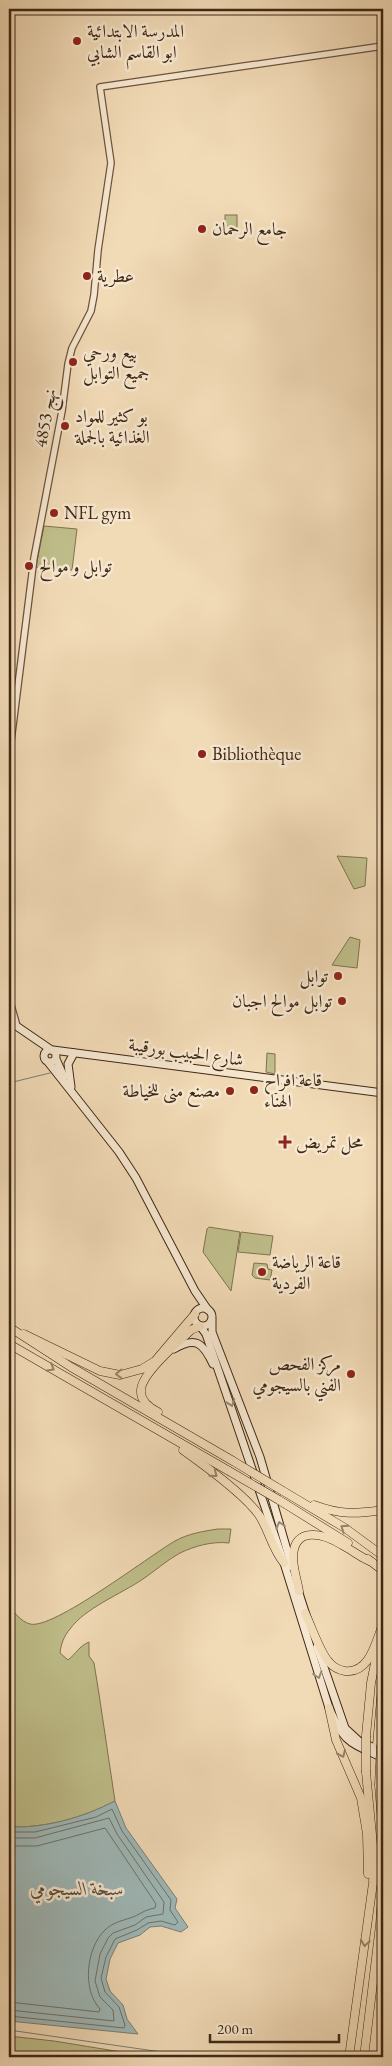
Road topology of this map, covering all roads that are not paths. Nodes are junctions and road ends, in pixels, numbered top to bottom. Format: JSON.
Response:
{"nodes":[{"id":1,"x":383,"y":46,"type":"edge"},
{"id":2,"x":9,"y":757,"type":"edge"},
{"id":3,"x":9,"y":998,"type":"edge"},
{"id":4,"x":9,"y":1021,"type":"edge"},
{"id":5,"x":17,"y":1026,"type":"junction"},
{"id":6,"x":31,"y":1037,"type":"junction"},
{"id":7,"x":74,"y":1053,"type":"junction"},
{"id":8,"x":54,"y":1054,"type":"junction"},
{"id":9,"x":46,"y":1059,"type":"junction"},
{"id":10,"x":72,"y":1090,"type":"junction"},
{"id":11,"x":383,"y":1093,"type":"edge"},
{"id":12,"x":195,"y":1291,"type":"junction"},
{"id":13,"x":208,"y":1310,"type":"junction"},
{"id":14,"x":195,"y":1314,"type":"junction"},
{"id":15,"x":212,"y":1320,"type":"junction"},
{"id":16,"x":200,"y":1326,"type":"junction"},
{"id":17,"x":10,"y":1328,"type":"edge"},
{"id":18,"x":9,"y":1344,"type":"edge"},
{"id":19,"x":174,"y":1349,"type":"junction"},
{"id":20,"x":224,"y":1384,"type":"junction"},
{"id":21,"x":185,"y":1433,"type":"junction"},
{"id":22,"x":162,"y":1434,"type":"junction"},
{"id":23,"x":296,"y":1498,"type":"junction"},
{"id":24,"x":383,"y":1510,"type":"edge"},
{"id":25,"x":383,"y":1556,"type":"edge"},
{"id":26,"x":372,"y":1562,"type":"junction"},
{"id":27,"x":284,"y":1563,"type":"junction"},
{"id":28,"x":383,"y":1571,"type":"edge"},
{"id":29,"x":299,"y":1591,"type":"junction"},
{"id":30,"x":305,"y":1613,"type":"junction"},
{"id":31,"x":383,"y":1624,"type":"edge"},
{"id":32,"x":383,"y":1676,"type":"edge"},
{"id":33,"x":329,"y":1708,"type":"junction"},
{"id":34,"x":383,"y":1729,"type":"edge"},
{"id":35,"x":380,"y":1747,"type":"edge"},
{"id":36,"x":383,"y":1758,"type":"edge"},
{"id":37,"x":383,"y":1834,"type":"edge"},
{"id":38,"x":383,"y":1883,"type":"edge"},
{"id":39,"x":370,"y":1906,"type":"junction"},
{"id":40,"x":349,"y":2057,"type":"edge"},
{"id":41,"x":364,"y":2057,"type":"edge"}],
"edges":[{"from":1,"to":2,"type":"street","name":"نهج 4853"},
{"from":3,"to":5,"type":"street"},
{"from":4,"to":5,"type":"main road"},
{"from":5,"to":6,"type":"main road"},
{"from":6,"to":8,"type":"main road"},
{"from":6,"to":9,"type":"main road"},
{"from":7,"to":8,"type":"main road","name":"شارع الحبيب بورقيبة"},
{"from":7,"to":10,"type":"main road"},
{"from":7,"to":11,"type":"main road","name":"شارع الحبيب بورقيبة"},
{"from":8,"to":9,"type":"main road"},
{"from":8,"to":9,"type":"main road"},
{"from":8,"to":10,"type":"main road"},
{"from":9,"to":10,"type":"main road"},
{"from":10,"to":12,"type":"main road"},
{"from":12,"to":13,"type":"main road"},
{"from":12,"to":14,"type":"main road"},
{"from":13,"to":14,"type":"main road"},
{"from":13,"to":15,"type":"main road"},
{"from":14,"to":16,"type":"main road"},
{"from":14,"to":17,"type":"highway","one_way":true},
{"from":15,"to":16,"type":"main road"},
{"from":29,"to":15,"type":"main road","one_way":true},
{"from":16,"to":19,"type":"highway"},
{"from":16,"to":20,"type":"main road"},
{"from":17,"to":21,"type":"highway"},
{"from":18,"to":22,"type":"highway","one_way":true},
{"from":19,"to":20,"type":"main road"},
{"from":19,"to":21,"type":"highway"},
{"from":20,"to":27,"type":"main road","one_way":true},
{"from":21,"to":23,"type":"highway","bridge":true},
{"from":22,"to":26,"type":"highway","bridge":true},
{"from":22,"to":27,"type":"highway","one_way":true},
{"from":23,"to":24,"type":"highway"},
{"from":25,"to":23,"type":"highway","one_way":true},
{"from":26,"to":28,"type":"highway"},
{"from":26,"to":29,"type":"highway"},
{"from":27,"to":33,"type":"main road","one_way":true},
{"from":29,"to":30,"type":"main road"},
{"from":30,"to":31,"type":"highway"},
{"from":30,"to":35,"type":"main road"},
{"from":31,"to":39,"type":"highway","bridge":true},
{"from":32,"to":35,"type":"highway"},
{"from":33,"to":36,"type":"main road"},
{"from":33,"to":39,"type":"highway","one_way":true},
{"from":34,"to":35,"type":"highway"},
{"from":35,"to":37,"type":"highway","bridge":true},
{"from":38,"to":41,"type":"highway"},
{"from":39,"to":40,"type":"highway","one_way":true}]}
